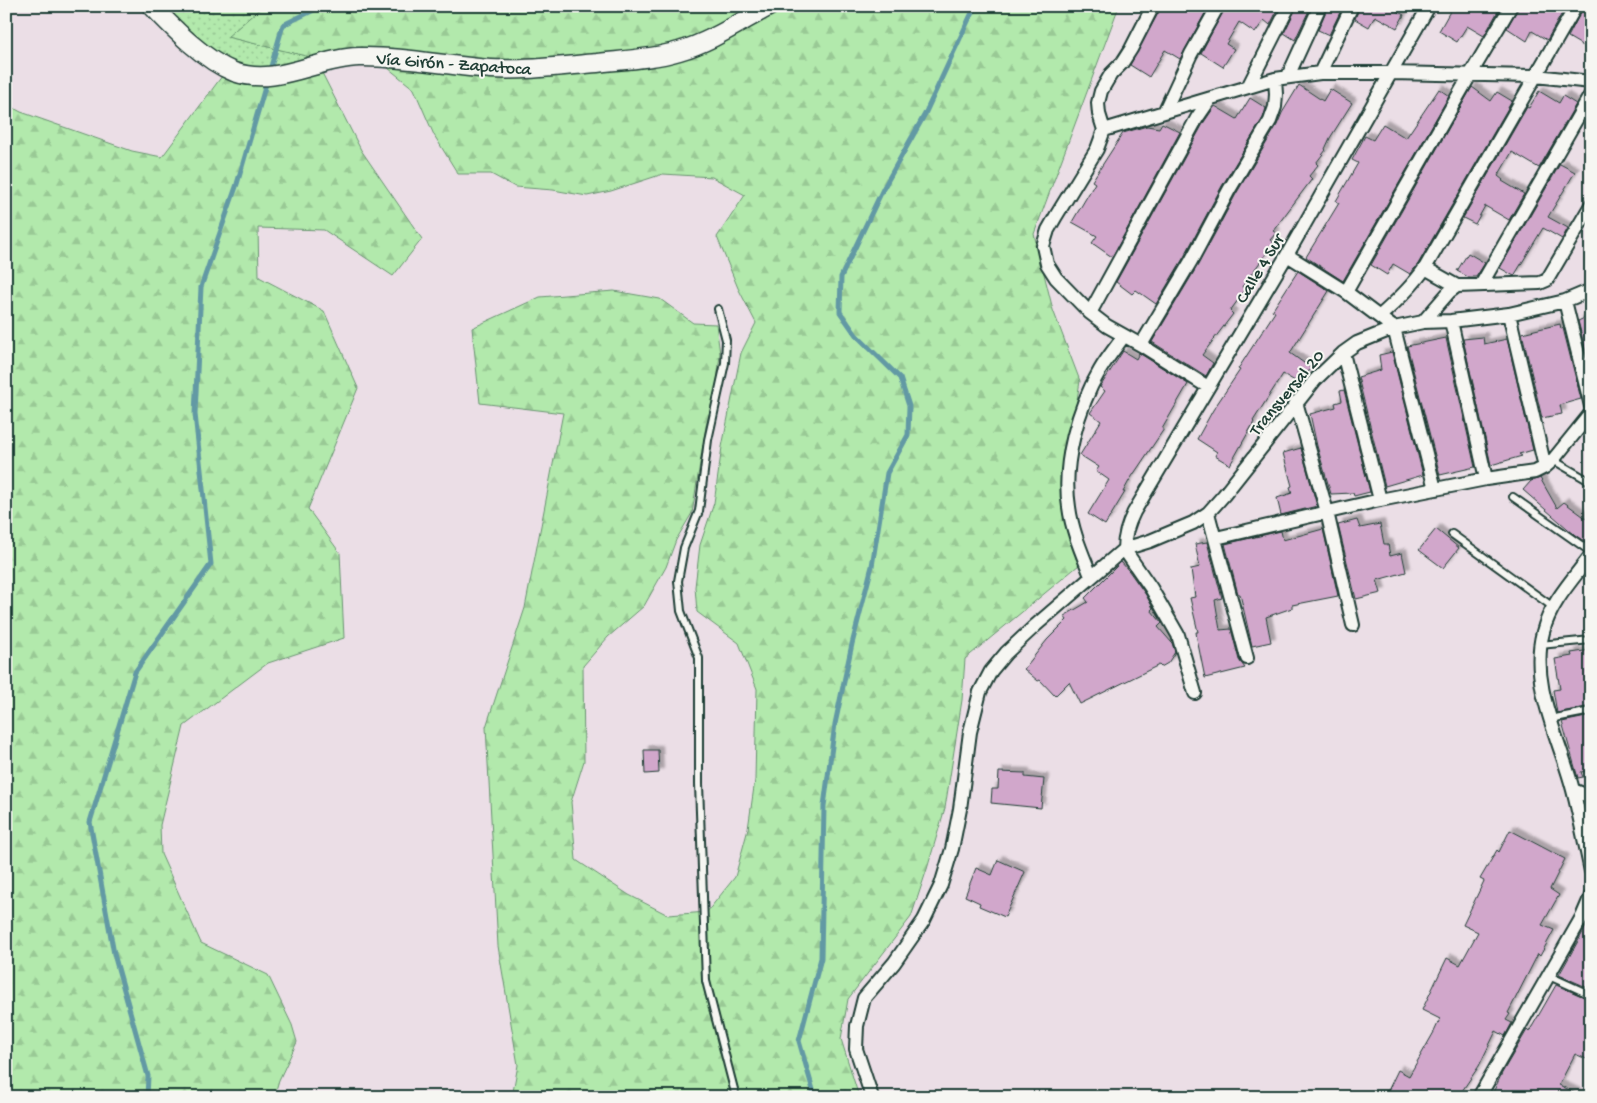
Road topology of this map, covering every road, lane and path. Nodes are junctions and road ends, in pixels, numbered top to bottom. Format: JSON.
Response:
{"nodes":[{"id":1,"x":152,"y":6,"type":"edge"},
{"id":2,"x":770,"y":6,"type":"edge"},
{"id":3,"x":1153,"y":6,"type":"edge"},
{"id":4,"x":1218,"y":6,"type":"edge"},
{"id":5,"x":1289,"y":6,"type":"edge"},
{"id":6,"x":1320,"y":6,"type":"edge"},
{"id":7,"x":1352,"y":6,"type":"edge"},
{"id":8,"x":1429,"y":6,"type":"edge"},
{"id":9,"x":1511,"y":6,"type":"edge"},
{"id":10,"x":1576,"y":6,"type":"edge"},
{"id":11,"x":1320,"y":73,"type":"junction"},
{"id":12,"x":1392,"y":73,"type":"junction"},
{"id":13,"x":1470,"y":75,"type":"junction"},
{"id":14,"x":1288,"y":76,"type":"junction"},
{"id":15,"x":1536,"y":76,"type":"junction"},
{"id":16,"x":1275,"y":80,"type":"junction"},
{"id":17,"x":1591,"y":82,"type":"edge"},
{"id":18,"x":1248,"y":87,"type":"junction"},
{"id":19,"x":1591,"y":94,"type":"edge"},
{"id":20,"x":1210,"y":99,"type":"junction"},
{"id":21,"x":1165,"y":110,"type":"junction"},
{"id":22,"x":1104,"y":130,"type":"junction"},
{"id":23,"x":1591,"y":205,"type":"edge"},
{"id":24,"x":1287,"y":255,"type":"junction"},
{"id":25,"x":1425,"y":268,"type":"junction"},
{"id":26,"x":1481,"y":285,"type":"junction"},
{"id":27,"x":1457,"y":286,"type":"junction"},
{"id":28,"x":1591,"y":290,"type":"edge"},
{"id":29,"x":1346,"y":292,"type":"junction"},
{"id":30,"x":1565,"y":301,"type":"junction"},
{"id":31,"x":718,"y":309,"type":"dead end"},
{"id":32,"x":1090,"y":313,"type":"junction"},
{"id":33,"x":1509,"y":314,"type":"junction"},
{"id":34,"x":1380,"y":316,"type":"junction"},
{"id":35,"x":1451,"y":321,"type":"junction"},
{"id":36,"x":1423,"y":322,"type":"junction"},
{"id":37,"x":1394,"y":328,"type":"junction"},
{"id":38,"x":1124,"y":336,"type":"junction"},
{"id":39,"x":1141,"y":345,"type":"junction"},
{"id":40,"x":1342,"y":353,"type":"junction"},
{"id":41,"x":1208,"y":387,"type":"junction"},
{"id":42,"x":1296,"y":402,"type":"junction"},
{"id":43,"x":1591,"y":406,"type":"edge"},
{"id":44,"x":1591,"y":412,"type":"edge"},
{"id":45,"x":1549,"y":464,"type":"junction"},
{"id":46,"x":1486,"y":479,"type":"junction"},
{"id":47,"x":1591,"y":482,"type":"edge"},
{"id":48,"x":1436,"y":489,"type":"junction"},
{"id":49,"x":1513,"y":497,"type":"dead end"},
{"id":50,"x":1380,"y":500,"type":"junction"},
{"id":51,"x":1327,"y":512,"type":"junction"},
{"id":52,"x":1208,"y":513,"type":"junction"},
{"id":53,"x":1452,"y":534,"type":"dead end"},
{"id":54,"x":1216,"y":538,"type":"junction"},
{"id":55,"x":1124,"y":549,"type":"junction"},
{"id":56,"x":1591,"y":554,"type":"edge"},
{"id":57,"x":1091,"y":576,"type":"junction"},
{"id":58,"x":1553,"y":607,"type":"junction"},
{"id":59,"x":1353,"y":625,"type":"dead end"},
{"id":60,"x":1591,"y":640,"type":"edge"},
{"id":61,"x":1540,"y":645,"type":"junction"},
{"id":62,"x":1246,"y":658,"type":"dead end"},
{"id":63,"x":1195,"y":693,"type":"dead end"},
{"id":64,"x":1591,"y":711,"type":"edge"},
{"id":65,"x":1550,"y":720,"type":"junction"},
{"id":66,"x":1573,"y":790,"type":"junction"},
{"id":67,"x":1591,"y":797,"type":"edge"},
{"id":68,"x":1591,"y":872,"type":"edge"},
{"id":69,"x":1591,"y":896,"type":"edge"},
{"id":70,"x":1549,"y":976,"type":"junction"},
{"id":71,"x":1591,"y":995,"type":"edge"},
{"id":72,"x":1480,"y":1096,"type":"edge"},
{"id":73,"x":736,"y":1097,"type":"edge"},
{"id":74,"x":872,"y":1097,"type":"edge"}],
"edges":[{"from":1,"to":2,"type":"main road","name":"Vía Girón - Zapatoca"},
{"from":3,"to":22,"type":"street"},
{"from":4,"to":21,"type":"street"},
{"from":5,"to":18,"type":"street"},
{"from":6,"to":14,"type":"street"},
{"from":7,"to":11,"type":"street"},
{"from":8,"to":12,"type":"street","name":"Calle 4 Sur"},
{"from":9,"to":13,"type":"street"},
{"from":10,"to":15,"type":"street"},
{"from":11,"to":12,"type":"street"},
{"from":11,"to":14,"type":"street"},
{"from":12,"to":13,"type":"street"},
{"from":12,"to":24,"type":"street","name":"Calle 4 Sur"},
{"from":13,"to":15,"type":"street"},
{"from":13,"to":29,"type":"street"},
{"from":14,"to":16,"type":"street"},
{"from":15,"to":17,"type":"street"},
{"from":15,"to":25,"type":"street"},
{"from":16,"to":18,"type":"street"},
{"from":16,"to":39,"type":"street"},
{"from":18,"to":20,"type":"street"},
{"from":19,"to":26,"type":"street"},
{"from":20,"to":21,"type":"street"},
{"from":20,"to":32,"type":"street"},
{"from":21,"to":22,"type":"street"},
{"from":22,"to":32,"type":"street"},
{"from":23,"to":26,"type":"street"},
{"from":24,"to":29,"type":"street"},
{"from":24,"to":41,"type":"street","name":"Calle 4 Sur"},
{"from":25,"to":27,"type":"street"},
{"from":25,"to":34,"type":"street"},
{"from":26,"to":27,"type":"street"},
{"from":27,"to":36,"type":"street"},
{"from":28,"to":30,"type":"street","name":"Transversal 20"},
{"from":29,"to":34,"type":"street"},
{"from":30,"to":33,"type":"street","name":"Transversal 20"},
{"from":30,"to":43,"type":"street"},
{"from":31,"to":73,"type":"lane"},
{"from":32,"to":38,"type":"street"},
{"from":33,"to":35,"type":"street","name":"Transversal 20"},
{"from":33,"to":45,"type":"street"},
{"from":34,"to":37,"type":"street"},
{"from":35,"to":36,"type":"street","name":"Transversal 20"},
{"from":35,"to":46,"type":"street"},
{"from":36,"to":37,"type":"street","name":"Transversal 20"},
{"from":37,"to":40,"type":"street","name":"Transversal 20"},
{"from":37,"to":48,"type":"street"},
{"from":38,"to":39,"type":"street"},
{"from":38,"to":57,"type":"street"},
{"from":39,"to":41,"type":"street"},
{"from":40,"to":42,"type":"street","name":"Transversal 20"},
{"from":40,"to":50,"type":"street"},
{"from":41,"to":55,"type":"street","name":"Calle 4 Sur"},
{"from":42,"to":51,"type":"street"},
{"from":42,"to":52,"type":"street","name":"Transversal 20"},
{"from":44,"to":45,"type":"street"},
{"from":45,"to":46,"type":"street"},
{"from":45,"to":47,"type":"lane"},
{"from":46,"to":48,"type":"street"},
{"from":48,"to":50,"type":"street"},
{"from":49,"to":56,"type":"lane"},
{"from":50,"to":51,"type":"street"},
{"from":51,"to":54,"type":"street"},
{"from":51,"to":59,"type":"street"},
{"from":52,"to":54,"type":"street"},
{"from":52,"to":55,"type":"street","name":"Transversal 20"},
{"from":53,"to":58,"type":"lane"},
{"from":54,"to":62,"type":"street"},
{"from":55,"to":57,"type":"street"},
{"from":55,"to":63,"type":"street"},
{"from":56,"to":58,"type":"street"},
{"from":57,"to":74,"type":"street"},
{"from":58,"to":61,"type":"street"},
{"from":60,"to":61,"type":"lane"},
{"from":61,"to":65,"type":"street"},
{"from":64,"to":65,"type":"lane"},
{"from":65,"to":66,"type":"street"},
{"from":66,"to":67,"type":"street"},
{"from":66,"to":68,"type":"street"},
{"from":69,"to":70,"type":"street"},
{"from":70,"to":71,"type":"lane"},
{"from":70,"to":72,"type":"street"}]}
